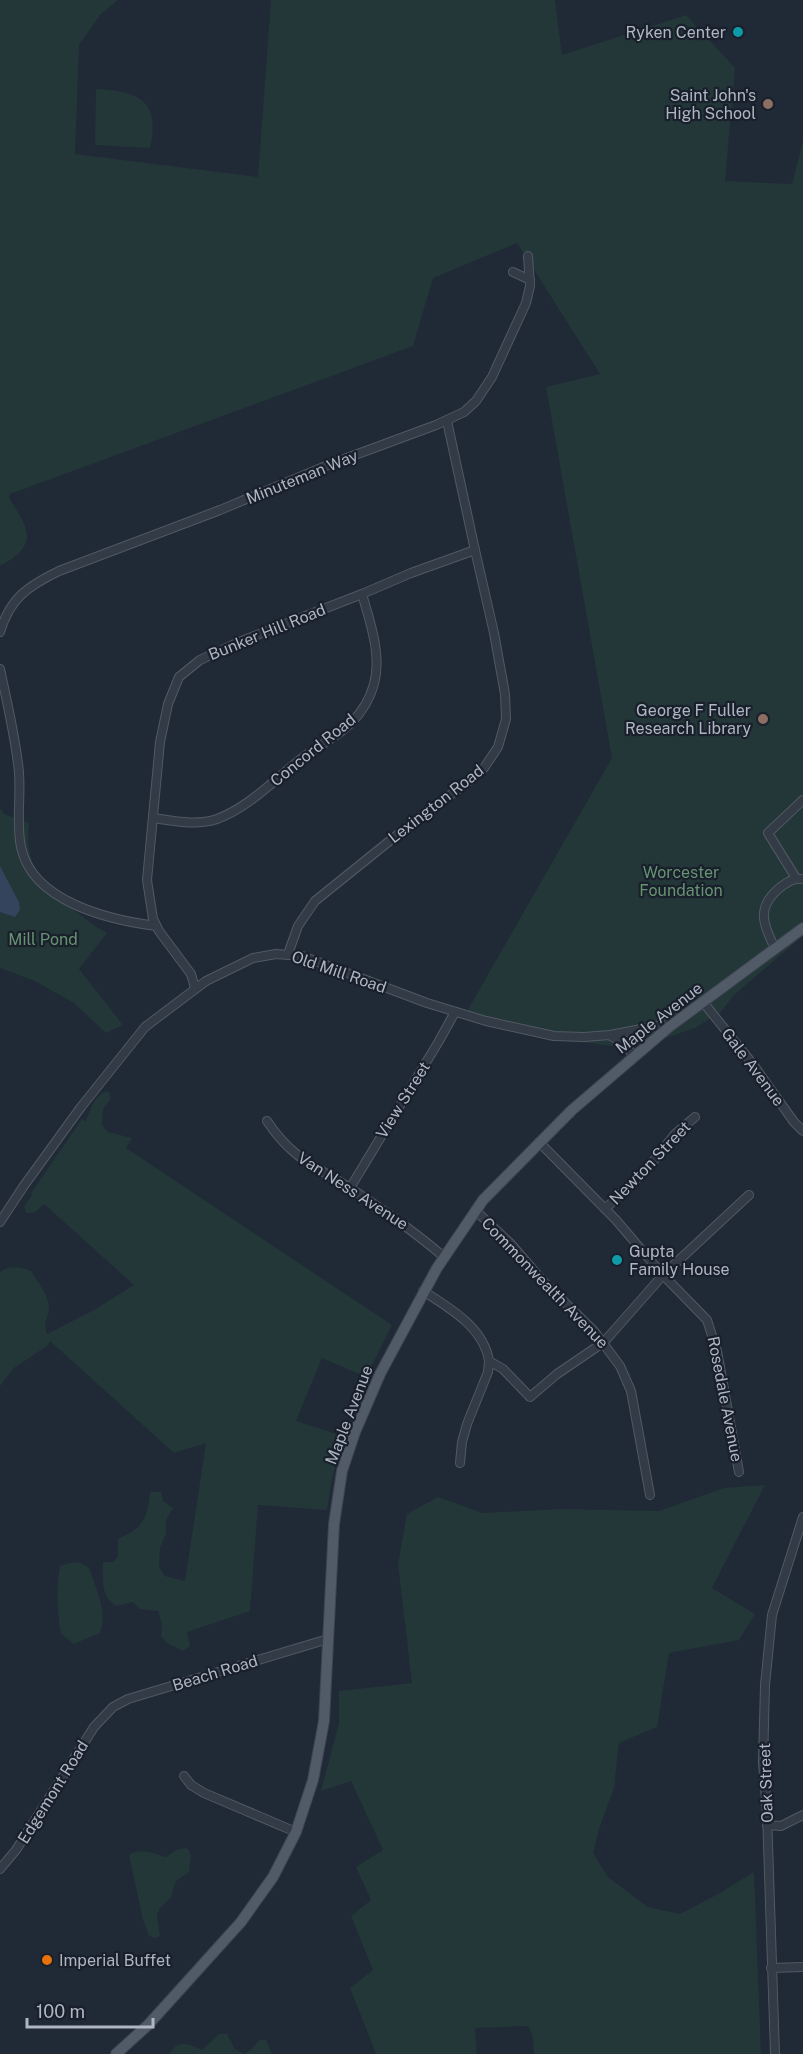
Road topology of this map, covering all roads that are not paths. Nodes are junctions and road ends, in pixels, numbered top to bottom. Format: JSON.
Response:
{"nodes":[{"id":1,"x":528,"y":256,"type":"dead end"},
{"id":2,"x":513,"y":272,"type":"dead end"},
{"id":3,"x":530,"y":280,"type":"junction"},
{"id":4,"x":447,"y":421,"type":"junction"},
{"id":5,"x":475,"y":550,"type":"junction"},
{"id":6,"x":362,"y":594,"type":"junction"},
{"id":7,"x":0,"y":632,"type":"edge"},
{"id":8,"x":0,"y":669,"type":"edge"},
{"id":9,"x":803,"y":800,"type":"edge"},
{"id":10,"x":153,"y":818,"type":"junction"},
{"id":11,"x":799,"y":878,"type":"edge"},
{"id":12,"x":156,"y":926,"type":"junction"},
{"id":13,"x":803,"y":928,"type":"edge"},
{"id":14,"x":775,"y":948,"type":"junction"},
{"id":15,"x":288,"y":954,"type":"junction"},
{"id":16,"x":195,"y":988,"type":"junction"},
{"id":17,"x":703,"y":1002,"type":"junction"},
{"id":18,"x":455,"y":1012,"type":"junction"},
{"id":19,"x":676,"y":1022,"type":"junction"},
{"id":20,"x":633,"y":1032,"type":"junction"},
{"id":21,"x":610,"y":1035,"type":"junction"},
{"id":22,"x":645,"y":1046,"type":"junction"},
{"id":23,"x":634,"y":1056,"type":"junction"},
{"id":24,"x":695,"y":1118,"type":"dead end"},
{"id":25,"x":267,"y":1121,"type":"dead end"},
{"id":26,"x":803,"y":1131,"type":"edge"},
{"id":27,"x":539,"y":1142,"type":"junction"},
{"id":28,"x":350,"y":1188,"type":"junction"},
{"id":29,"x":749,"y":1195,"type":"dead end"},
{"id":30,"x":605,"y":1209,"type":"junction"},
{"id":31,"x":475,"y":1210,"type":"junction"},
{"id":32,"x":0,"y":1222,"type":"edge"},
{"id":33,"x":444,"y":1257,"type":"junction"},
{"id":34,"x":663,"y":1275,"type":"junction"},
{"id":35,"x":423,"y":1292,"type":"junction"},
{"id":36,"x":604,"y":1342,"type":"junction"},
{"id":37,"x":489,"y":1362,"type":"junction"},
{"id":38,"x":460,"y":1463,"type":"dead end"},
{"id":39,"x":739,"y":1472,"type":"dead end"},
{"id":40,"x":650,"y":1495,"type":"dead end"},
{"id":41,"x":803,"y":1517,"type":"edge"},
{"id":42,"x":328,"y":1639,"type":"junction"},
{"id":43,"x":105,"y":1714,"type":"joint"},
{"id":44,"x":184,"y":1776,"type":"dead end"},
{"id":45,"x":803,"y":1815,"type":"edge"},
{"id":46,"x":767,"y":1825,"type":"junction"},
{"id":47,"x":296,"y":1832,"type":"junction"},
{"id":48,"x":0,"y":1869,"type":"edge"},
{"id":49,"x":803,"y":1967,"type":"edge"},
{"id":50,"x":771,"y":1968,"type":"junction"},
{"id":51,"x":116,"y":2054,"type":"edge"},
{"id":52,"x":775,"y":2054,"type":"edge"}],
"edges":[{"from":1,"to":3,"type":"street","name":"Minuteman Way"},
{"from":2,"to":3,"type":"street"},
{"from":3,"to":4,"type":"street","name":"Minuteman Way"},
{"from":4,"to":5,"type":"street"},
{"from":4,"to":7,"type":"street","name":"Minuteman Way"},
{"from":5,"to":6,"type":"street","name":"Bunker Hill Road"},
{"from":5,"to":15,"type":"street","name":"Lexington Road"},
{"from":6,"to":10,"type":"street","name":"Bunker Hill Road"},
{"from":6,"to":10,"type":"street","name":"Concord Road"},
{"from":8,"to":12,"type":"street"},
{"from":9,"to":11,"type":"street"},
{"from":10,"to":12,"type":"street","name":"Bunker Hill Road"},
{"from":11,"to":14,"type":"street"},
{"from":12,"to":16,"type":"street","name":"Bunker Hill Road"},
{"from":13,"to":14,"type":"main road","name":"Maple Avenue"},
{"from":14,"to":17,"type":"main road","name":"Maple Avenue"},
{"from":15,"to":16,"type":"street","name":"Old Mill Road"},
{"from":15,"to":18,"type":"street","name":"Old Mill Road"},
{"from":16,"to":32,"type":"street","name":"Old Mill Road"},
{"from":17,"to":19,"type":"main road","name":"Maple Avenue"},
{"from":17,"to":26,"type":"street","name":"Gale Avenue"},
{"from":18,"to":21,"type":"street","name":"Old Mill Road"},
{"from":18,"to":28,"type":"street","name":"View Street"},
{"from":19,"to":20,"type":"street","name":"Old Mill Road"},
{"from":19,"to":22,"type":"main road","name":"Maple Avenue"},
{"from":20,"to":21,"type":"street","name":"Old Mill Road"},
{"from":20,"to":22,"type":"street"},
{"from":21,"to":23,"type":"street"},
{"from":22,"to":23,"type":"main road","name":"Maple Avenue"},
{"from":23,"to":27,"type":"main road","name":"Maple Avenue"},
{"from":24,"to":30,"type":"street","name":"Newton Street"},
{"from":25,"to":28,"type":"street","name":"Van Ness Avenue"},
{"from":27,"to":30,"type":"street","name":"Rosedale Avenue"},
{"from":27,"to":31,"type":"main road","name":"Maple Avenue"},
{"from":28,"to":33,"type":"street","name":"Van Ness Avenue"},
{"from":29,"to":34,"type":"street"},
{"from":30,"to":34,"type":"street","name":"Rosedale Avenue"},
{"from":31,"to":33,"type":"main road","name":"Maple Avenue"},
{"from":31,"to":36,"type":"street","name":"Commonwealth Avenue"},
{"from":33,"to":35,"type":"main road","name":"Maple Avenue"},
{"from":34,"to":36,"type":"street"},
{"from":34,"to":39,"type":"street","name":"Rosedale Avenue"},
{"from":35,"to":37,"type":"street"},
{"from":35,"to":42,"type":"main road","name":"Maple Avenue"},
{"from":36,"to":37,"type":"street"},
{"from":36,"to":40,"type":"street","name":"Commonwealth Avenue"},
{"from":37,"to":38,"type":"street"},
{"from":41,"to":46,"type":"street","name":"Oak Street"},
{"from":42,"to":43,"type":"street","name":"Beach Road"},
{"from":42,"to":47,"type":"main road","name":"Maple Avenue"},
{"from":43,"to":48,"type":"street","name":"Edgemont Road"},
{"from":44,"to":47,"type":"street"},
{"from":45,"to":46,"type":"street"},
{"from":46,"to":50,"type":"street","name":"Oak Street"},
{"from":47,"to":51,"type":"main road","name":"Maple Avenue"},
{"from":49,"to":50,"type":"street"},
{"from":50,"to":52,"type":"street","name":"Oak Street"}]}
